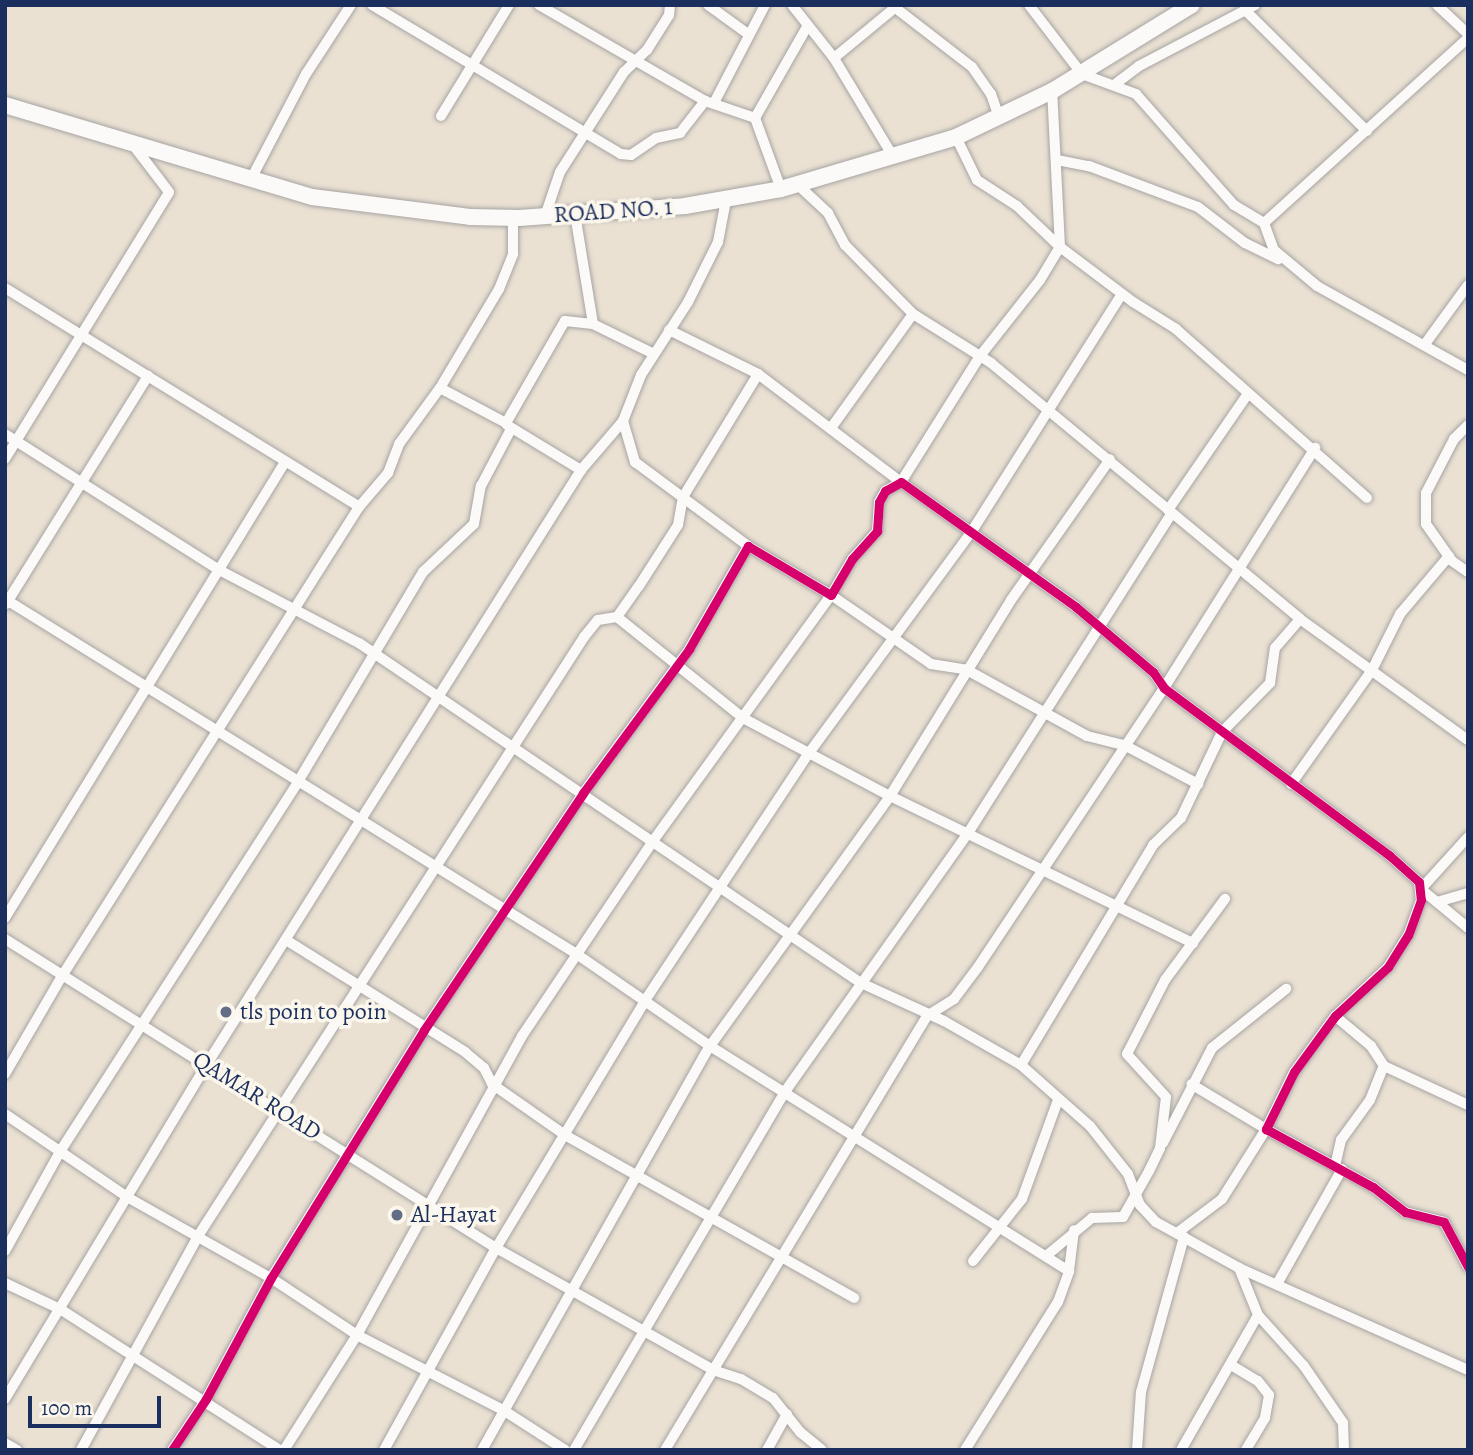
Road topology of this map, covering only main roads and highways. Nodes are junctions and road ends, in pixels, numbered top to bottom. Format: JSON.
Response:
{"nodes":[{"id":1,"x":1192,"y":5,"type":"edge"},
{"id":2,"x":5,"y":105,"type":"edge"}],
"edges":[{"from":1,"to":2,"type":"highway","name":"ROAD NO. 1"}]}
